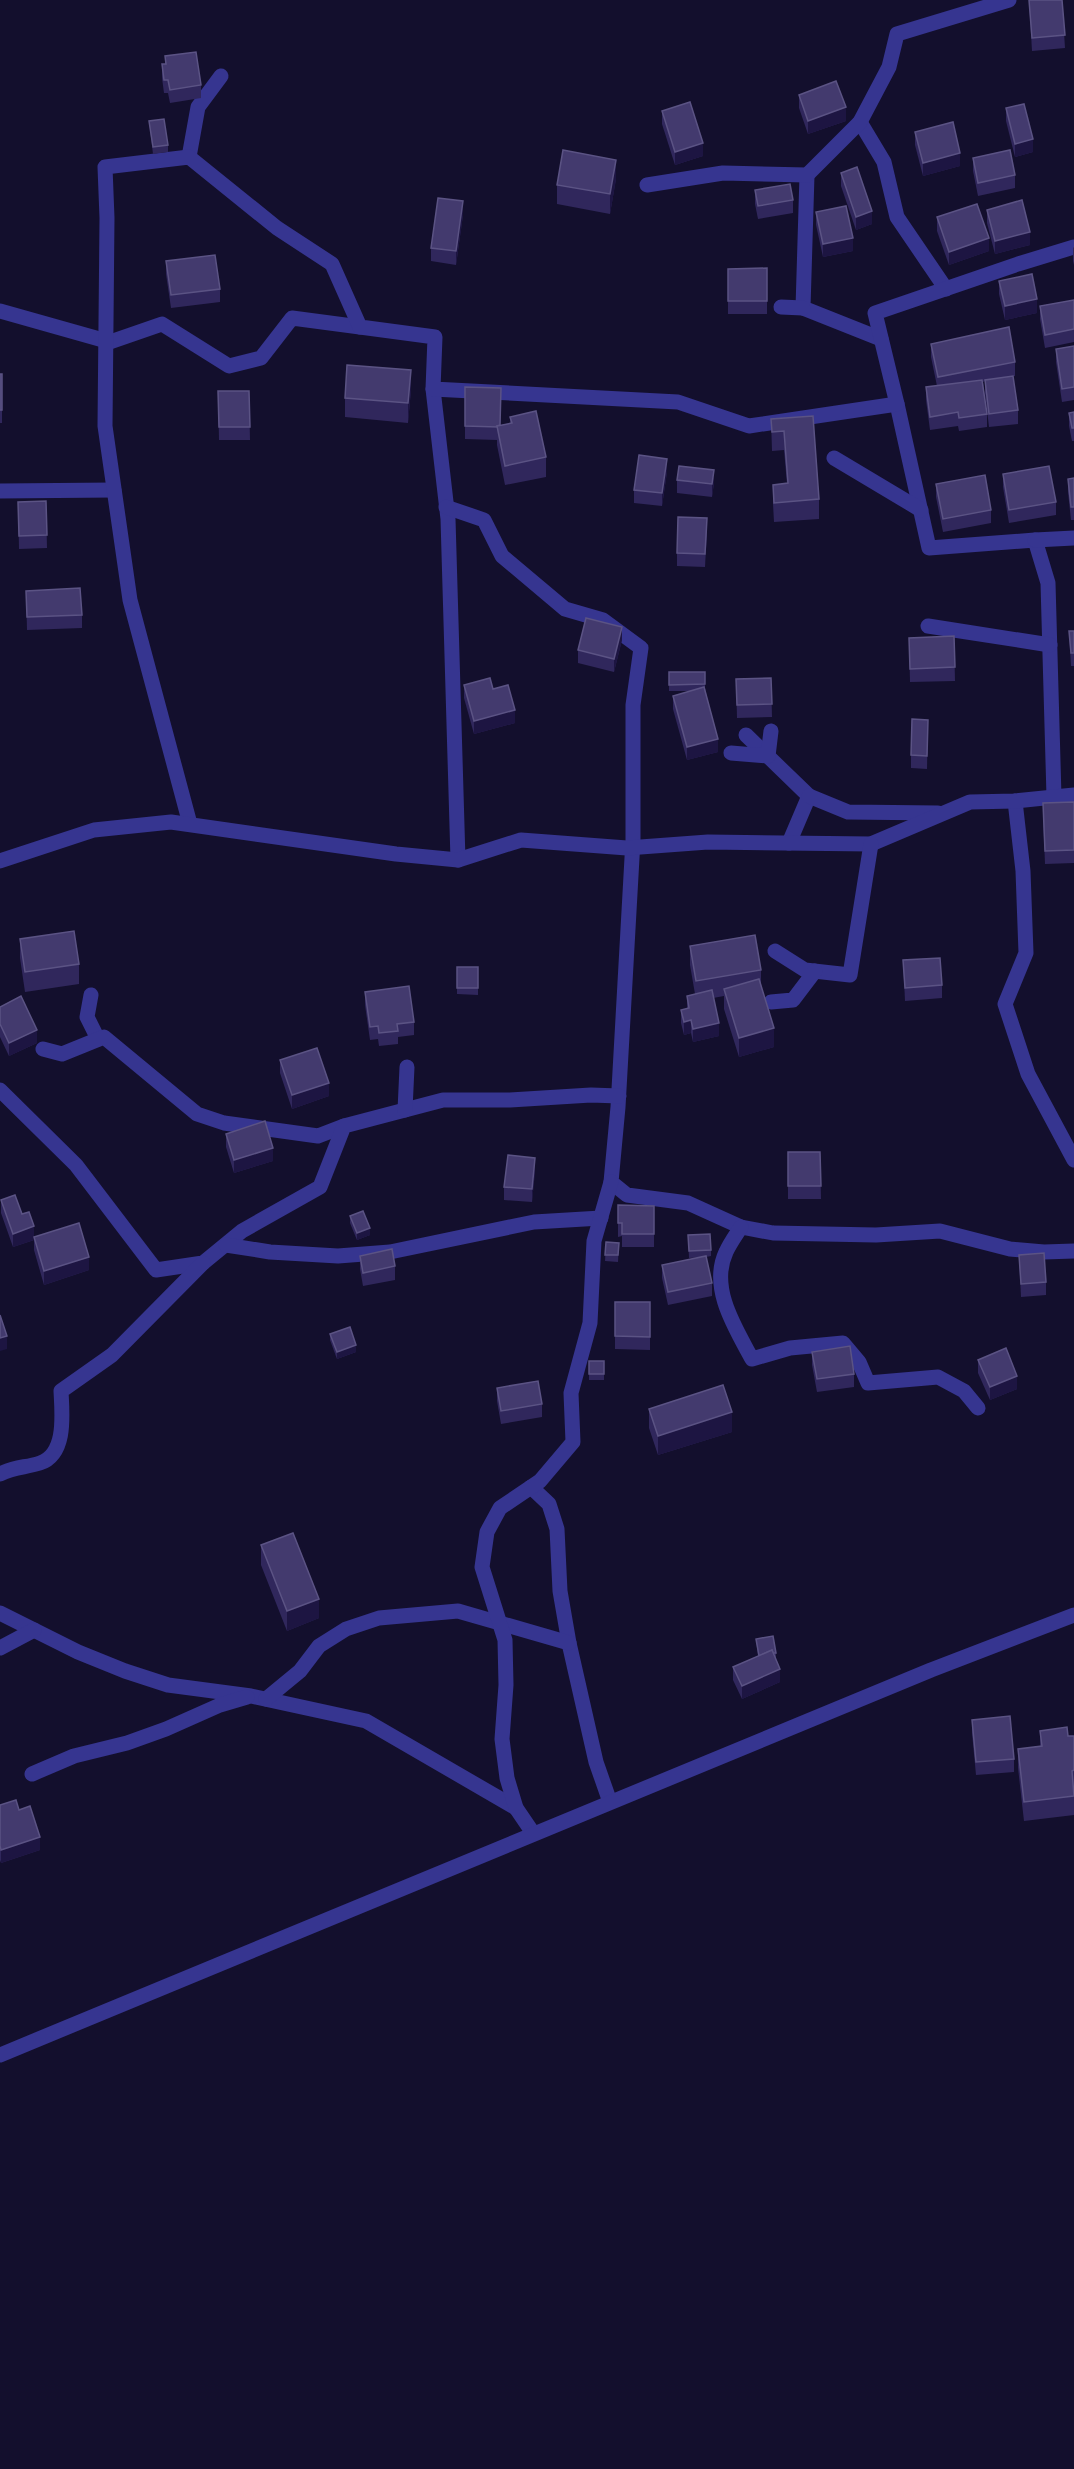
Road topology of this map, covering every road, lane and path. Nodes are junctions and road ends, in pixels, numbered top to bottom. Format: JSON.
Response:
{"nodes":[{"id":1,"x":1009,"y":0,"type":"edge"},
{"id":2,"x":222,"y":76,"type":"dead end"},
{"id":3,"x":860,"y":122,"type":"junction"},
{"id":4,"x":189,"y":157,"type":"junction"},
{"id":5,"x":807,"y":175,"type":"junction"},
{"id":6,"x":647,"y":185,"type":"dead end"},
{"id":7,"x":1074,"y":247,"type":"edge"},
{"id":8,"x":945,"y":289,"type":"junction"},
{"id":9,"x":781,"y":307,"type":"dead end"},
{"id":10,"x":804,"y":308,"type":"junction"},
{"id":11,"x":0,"y":311,"type":"edge"},
{"id":12,"x":360,"y":327,"type":"junction"},
{"id":13,"x":881,"y":339,"type":"junction"},
{"id":14,"x":106,"y":341,"type":"junction"},
{"id":15,"x":433,"y":389,"type":"junction"},
{"id":16,"x":897,"y":404,"type":"junction"},
{"id":17,"x":834,"y":458,"type":"dead end"},
{"id":18,"x":114,"y":490,"type":"junction"},
{"id":19,"x":0,"y":492,"type":"edge"},
{"id":20,"x":446,"y":507,"type":"junction"},
{"id":21,"x":921,"y":510,"type":"junction"},
{"id":22,"x":1074,"y":538,"type":"edge"},
{"id":23,"x":1035,"y":540,"type":"junction"},
{"id":24,"x":928,"y":626,"type":"dead end"},
{"id":25,"x":1050,"y":645,"type":"junction"},
{"id":26,"x":771,"y":731,"type":"dead end"},
{"id":27,"x":746,"y":735,"type":"dead end"},
{"id":28,"x":731,"y":753,"type":"dead end"},
{"id":29,"x":768,"y":756,"type":"junction"},
{"id":30,"x":1074,"y":795,"type":"edge"},
{"id":31,"x":809,"y":796,"type":"junction"},
{"id":32,"x":1054,"y":797,"type":"junction"},
{"id":33,"x":1015,"y":801,"type":"junction"},
{"id":34,"x":943,"y":813,"type":"junction"},
{"id":35,"x":190,"y":824,"type":"junction"},
{"id":36,"x":789,"y":843,"type":"junction"},
{"id":37,"x":871,"y":844,"type":"junction"},
{"id":38,"x":632,"y":848,"type":"junction"},
{"id":39,"x":458,"y":860,"type":"junction"},
{"id":40,"x":0,"y":861,"type":"edge"},
{"id":41,"x":775,"y":951,"type":"dead end"},
{"id":42,"x":815,"y":971,"type":"junction"},
{"id":43,"x":91,"y":995,"type":"dead end"},
{"id":44,"x":771,"y":1002,"type":"dead end"},
{"id":45,"x":98,"y":1039,"type":"junction"},
{"id":46,"x":43,"y":1049,"type":"dead end"},
{"id":47,"x":407,"y":1067,"type":"dead end"},
{"id":48,"x":0,"y":1090,"type":"edge"},
{"id":49,"x":619,"y":1096,"type":"junction"},
{"id":50,"x":405,"y":1110,"type":"junction"},
{"id":51,"x":344,"y":1126,"type":"junction"},
{"id":52,"x":1074,"y":1160,"type":"edge"},
{"id":53,"x":611,"y":1182,"type":"junction"},
{"id":54,"x":601,"y":1218,"type":"junction"},
{"id":55,"x":741,"y":1227,"type":"junction"},
{"id":56,"x":226,"y":1245,"type":"junction"},
{"id":57,"x":1074,"y":1251,"type":"edge"},
{"id":58,"x":203,"y":1263,"type":"junction"},
{"id":59,"x":978,"y":1408,"type":"dead end"},
{"id":60,"x":0,"y":1474,"type":"edge"},
{"id":61,"x":531,"y":1487,"type":"junction"},
{"id":62,"x":0,"y":1613,"type":"edge"},
{"id":63,"x":1074,"y":1616,"type":"edge"},
{"id":64,"x":500,"y":1625,"type":"junction"},
{"id":65,"x":34,"y":1630,"type":"junction"},
{"id":66,"x":569,"y":1643,"type":"junction"},
{"id":67,"x":0,"y":1648,"type":"edge"},
{"id":68,"x":259,"y":1697,"type":"junction"},
{"id":69,"x":32,"y":1773,"type":"dead end"},
{"id":70,"x":610,"y":1802,"type":"junction"},
{"id":71,"x":516,"y":1808,"type":"junction"},
{"id":72,"x":534,"y":1833,"type":"junction"},
{"id":73,"x":0,"y":2055,"type":"edge"}],
"edges":[{"from":1,"to":3,"type":"street"},
{"from":2,"to":4,"type":"street"},
{"from":3,"to":5,"type":"street"},
{"from":3,"to":8,"type":"street"},
{"from":4,"to":12,"type":"street"},
{"from":4,"to":14,"type":"street"},
{"from":5,"to":6,"type":"street"},
{"from":5,"to":10,"type":"street"},
{"from":7,"to":8,"type":"street"},
{"from":8,"to":13,"type":"street"},
{"from":9,"to":10,"type":"street"},
{"from":10,"to":13,"type":"street"},
{"from":11,"to":14,"type":"street"},
{"from":12,"to":14,"type":"street"},
{"from":12,"to":15,"type":"street"},
{"from":13,"to":16,"type":"street"},
{"from":14,"to":18,"type":"street"},
{"from":15,"to":16,"type":"street"},
{"from":15,"to":20,"type":"street"},
{"from":16,"to":21,"type":"street"},
{"from":17,"to":21,"type":"street"},
{"from":18,"to":19,"type":"street"},
{"from":18,"to":35,"type":"street"},
{"from":20,"to":38,"type":"street"},
{"from":20,"to":39,"type":"street"},
{"from":21,"to":23,"type":"street"},
{"from":22,"to":23,"type":"street"},
{"from":23,"to":25,"type":"street"},
{"from":24,"to":25,"type":"street"},
{"from":25,"to":32,"type":"street"},
{"from":26,"to":29,"type":"street"},
{"from":27,"to":29,"type":"street"},
{"from":28,"to":29,"type":"street"},
{"from":29,"to":31,"type":"street"},
{"from":30,"to":32,"type":"street"},
{"from":31,"to":34,"type":"street"},
{"from":31,"to":36,"type":"street"},
{"from":32,"to":33,"type":"street"},
{"from":33,"to":34,"type":"street"},
{"from":33,"to":52,"type":"street"},
{"from":34,"to":37,"type":"street"},
{"from":35,"to":39,"type":"street"},
{"from":35,"to":40,"type":"street"},
{"from":36,"to":37,"type":"street"},
{"from":36,"to":38,"type":"street"},
{"from":37,"to":42,"type":"street"},
{"from":38,"to":39,"type":"street"},
{"from":38,"to":49,"type":"street"},
{"from":41,"to":42,"type":"street"},
{"from":42,"to":44,"type":"street"},
{"from":43,"to":45,"type":"street"},
{"from":45,"to":46,"type":"street"},
{"from":45,"to":51,"type":"street"},
{"from":47,"to":50,"type":"street"},
{"from":48,"to":58,"type":"street"},
{"from":49,"to":50,"type":"street"},
{"from":49,"to":53,"type":"street"},
{"from":50,"to":51,"type":"street"},
{"from":51,"to":56,"type":"street"},
{"from":53,"to":54,"type":"street"},
{"from":53,"to":55,"type":"street"},
{"from":54,"to":56,"type":"street"},
{"from":54,"to":61,"type":"street"},
{"from":55,"to":57,"type":"street"},
{"from":55,"to":59,"type":"street"},
{"from":56,"to":58,"type":"street"},
{"from":58,"to":60,"type":"street"},
{"from":61,"to":64,"type":"street"},
{"from":61,"to":66,"type":"street"},
{"from":62,"to":65,"type":"street"},
{"from":63,"to":70,"type":"street"},
{"from":64,"to":66,"type":"street"},
{"from":64,"to":68,"type":"street"},
{"from":64,"to":71,"type":"street"},
{"from":65,"to":67,"type":"street"},
{"from":65,"to":68,"type":"street"},
{"from":66,"to":70,"type":"street"},
{"from":68,"to":69,"type":"street"},
{"from":68,"to":71,"type":"street"},
{"from":70,"to":72,"type":"street"},
{"from":71,"to":72,"type":"street"},
{"from":72,"to":73,"type":"street"}]}
